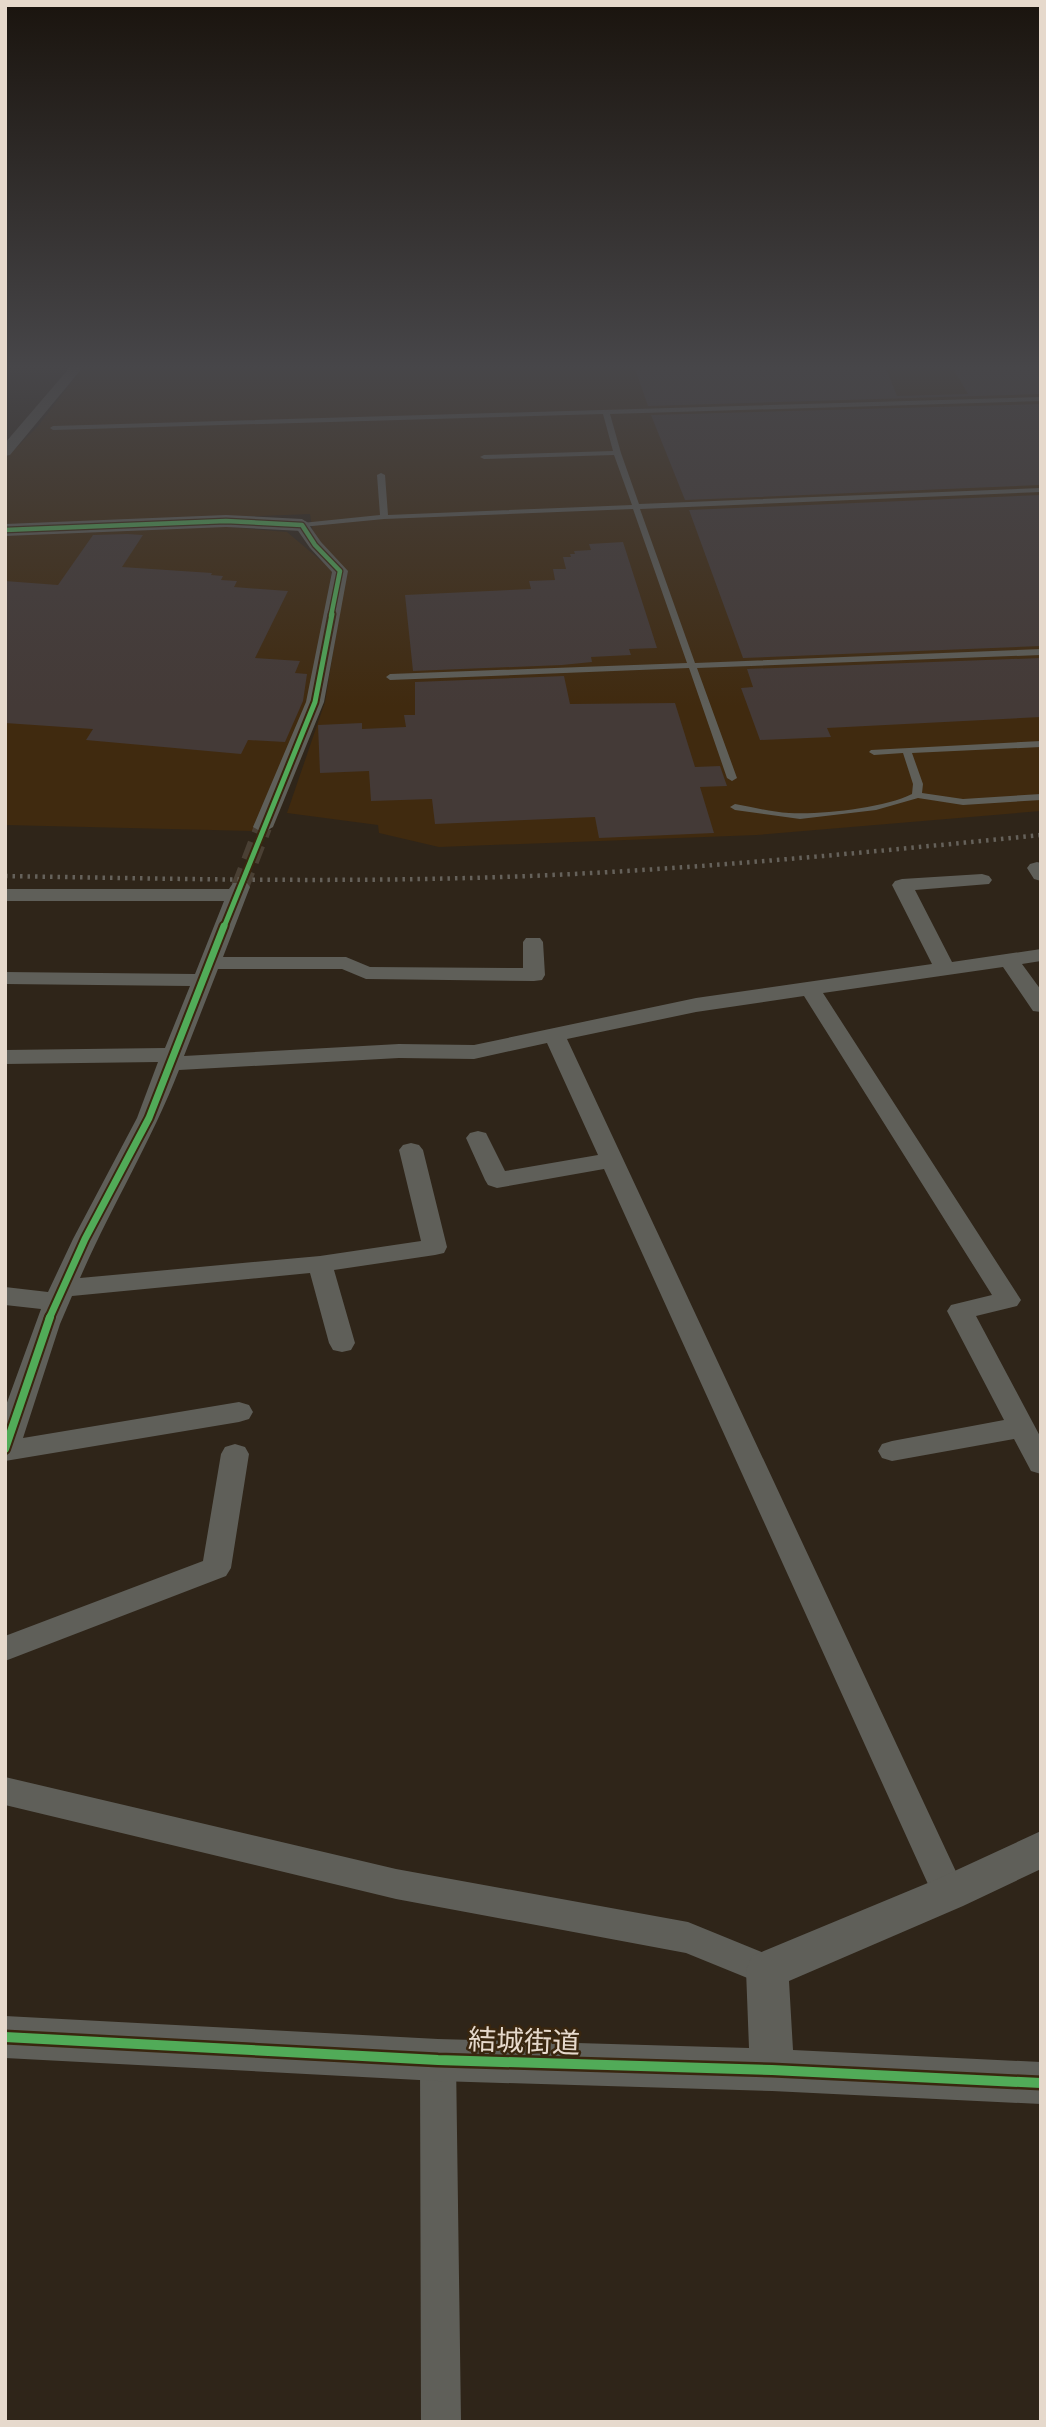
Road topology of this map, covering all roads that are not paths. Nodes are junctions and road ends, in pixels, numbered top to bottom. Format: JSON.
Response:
{"nodes":[{"id":1,"x":381,"y":479,"type":"edge"},
{"id":2,"x":627,"y":479,"type":"edge"},
{"id":3,"x":1041,"y":490,"type":"edge"},
{"id":4,"x":637,"y":507,"type":"junction"},
{"id":5,"x":384,"y":517,"type":"junction"},
{"id":6,"x":302,"y":525,"type":"junction"},
{"id":7,"x":5,"y":530,"type":"edge"},
{"id":8,"x":1041,"y":652,"type":"edge"},
{"id":9,"x":694,"y":666,"type":"junction"},
{"id":10,"x":390,"y":677,"type":"dead end"},
{"id":11,"x":1041,"y":744,"type":"edge"},
{"id":12,"x":907,"y":751,"type":"junction"},
{"id":13,"x":874,"y":752,"type":"dead end"},
{"id":14,"x":732,"y":778,"type":"dead end"},
{"id":15,"x":917,"y":794,"type":"junction"},
{"id":16,"x":1041,"y":797,"type":"edge"},
{"id":17,"x":736,"y":807,"type":"dead end"},
{"id":18,"x":263,"y":828,"type":"tunnel mouth"},
{"id":19,"x":982,"y":880,"type":"dead end"},
{"id":20,"x":5,"y":895,"type":"edge"},
{"id":21,"x":533,"y":943,"type":"dead end"},
{"id":22,"x":1041,"y":955,"type":"edge"},
{"id":23,"x":1009,"y":960,"type":"junction"},
{"id":24,"x":945,"y":969,"type":"junction"},
{"id":25,"x":205,"y":971,"type":"junction"},
{"id":26,"x":5,"y":978,"type":"edge"},
{"id":27,"x":810,"y":989,"type":"junction"},
{"id":28,"x":1041,"y":1006,"type":"edge"},
{"id":29,"x":555,"y":1036,"type":"junction"},
{"id":30,"x":5,"y":1057,"type":"edge"},
{"id":31,"x":170,"y":1060,"type":"junction"},
{"id":32,"x":478,"y":1138,"type":"dead end"},
{"id":33,"x":411,"y":1150,"type":"dead end"},
{"id":34,"x":612,"y":1160,"type":"junction"},
{"id":35,"x":320,"y":1264,"type":"junction"},
{"id":36,"x":61,"y":1295,"type":"junction"},
{"id":37,"x":5,"y":1296,"type":"edge"},
{"id":38,"x":342,"y":1343,"type":"dead end"},
{"id":39,"x":239,"y":1412,"type":"dead end"},
{"id":40,"x":1026,"y":1419,"type":"edge"},
{"id":41,"x":5,"y":1450,"type":"edge"},
{"id":42,"x":892,"y":1451,"type":"dead end"},
{"id":43,"x":235,"y":1454,"type":"dead end"},
{"id":44,"x":1041,"y":1464,"type":"edge"},
{"id":45,"x":5,"y":1649,"type":"edge"},
{"id":46,"x":5,"y":1791,"type":"edge"},
{"id":47,"x":1041,"y":1849,"type":"edge"},
{"id":48,"x":949,"y":1893,"type":"junction"},
{"id":49,"x":767,"y":1970,"type":"junction"},
{"id":50,"x":5,"y":2037,"type":"edge"},
{"id":51,"x":438,"y":2060,"type":"junction"},
{"id":52,"x":772,"y":2070,"type":"junction"},
{"id":53,"x":1041,"y":2083,"type":"edge"},
{"id":54,"x":441,"y":2422,"type":"edge"}],
"edges":[{"from":1,"to":5,"type":"lane"},
{"from":2,"to":4,"type":"lane"},
{"from":3,"to":4,"type":"lane"},
{"from":4,"to":5,"type":"lane"},
{"from":4,"to":9,"type":"lane"},
{"from":5,"to":6,"type":"lane"},
{"from":6,"to":7,"type":"street"},
{"from":6,"to":18,"type":"street"},
{"from":8,"to":9,"type":"lane"},
{"from":9,"to":10,"type":"lane"},
{"from":9,"to":14,"type":"lane"},
{"from":11,"to":12,"type":"lane"},
{"from":12,"to":13,"type":"lane"},
{"from":12,"to":15,"type":"lane"},
{"from":15,"to":16,"type":"lane"},
{"from":15,"to":17,"type":"lane"},
{"from":19,"to":24,"type":"street"},
{"from":20,"to":25,"type":"street"},
{"from":21,"to":25,"type":"street"},
{"from":22,"to":23,"type":"street"},
{"from":23,"to":24,"type":"street"},
{"from":23,"to":28,"type":"street"},
{"from":24,"to":27,"type":"street"},
{"from":25,"to":26,"type":"street"},
{"from":25,"to":31,"type":"street"},
{"from":27,"to":29,"type":"street"},
{"from":27,"to":40,"type":"street"},
{"from":29,"to":31,"type":"street"},
{"from":29,"to":34,"type":"street"},
{"from":30,"to":31,"type":"street"},
{"from":31,"to":36,"type":"street"},
{"from":32,"to":34,"type":"street"},
{"from":33,"to":35,"type":"street"},
{"from":34,"to":48,"type":"street"},
{"from":35,"to":36,"type":"street"},
{"from":35,"to":38,"type":"street"},
{"from":36,"to":37,"type":"street"},
{"from":36,"to":41,"type":"street"},
{"from":39,"to":41,"type":"street"},
{"from":40,"to":42,"type":"street"},
{"from":40,"to":44,"type":"street"},
{"from":43,"to":45,"type":"street"},
{"from":46,"to":49,"type":"street"},
{"from":47,"to":48,"type":"street"},
{"from":48,"to":49,"type":"street"},
{"from":49,"to":52,"type":"street"},
{"from":50,"to":51,"type":"street","name":"結城街道"},
{"from":51,"to":52,"type":"street","name":"結城街道"},
{"from":51,"to":54,"type":"street"},
{"from":52,"to":53,"type":"street","name":"結城街道"}]}
